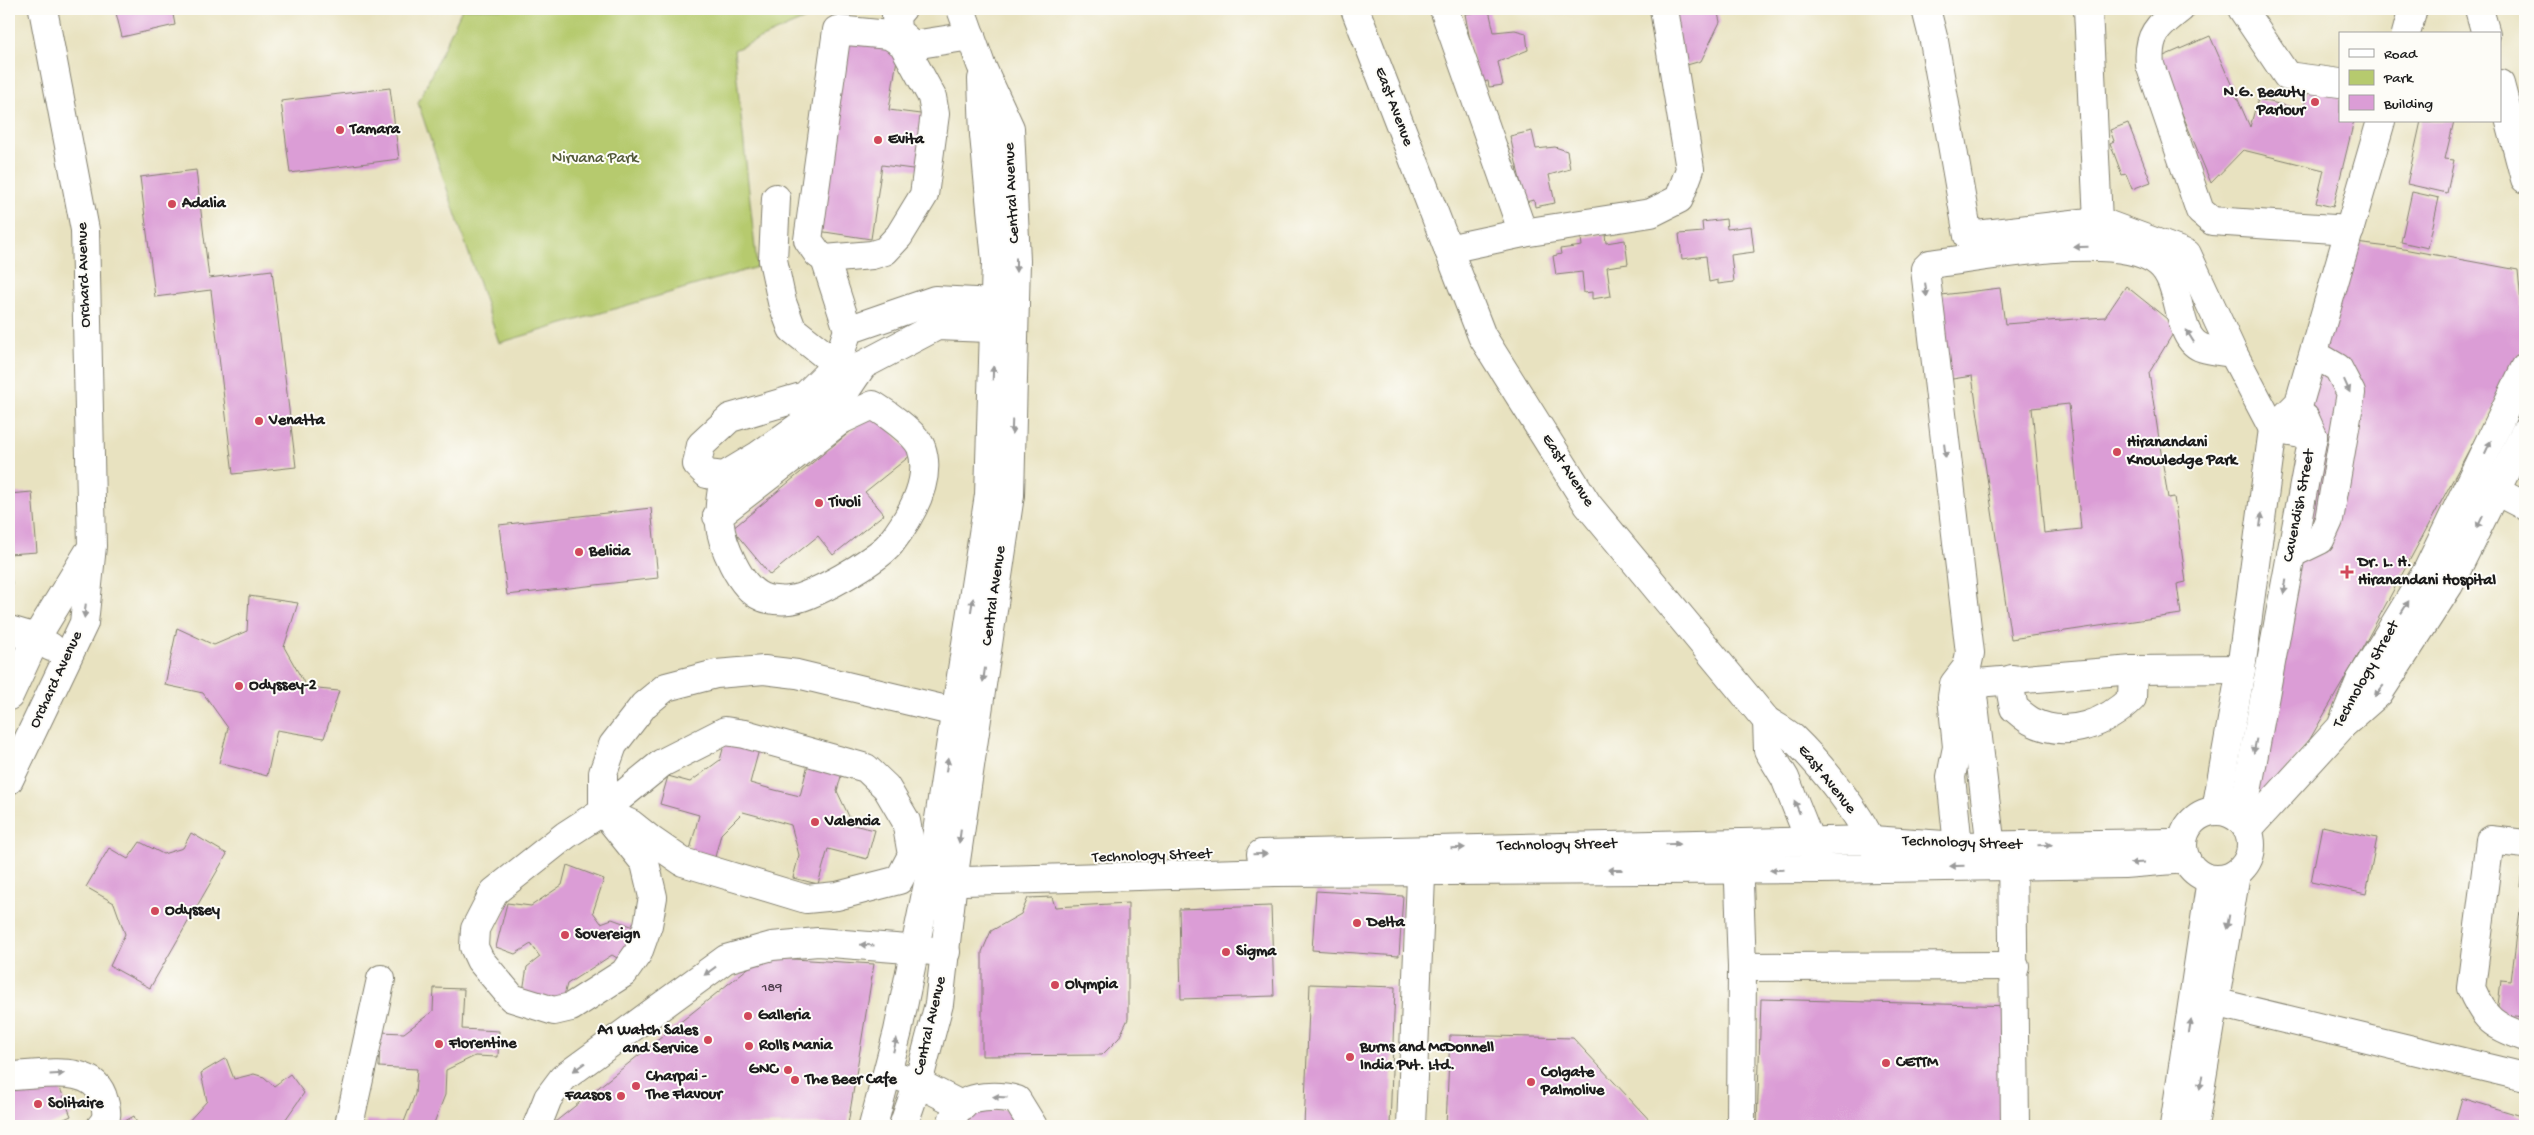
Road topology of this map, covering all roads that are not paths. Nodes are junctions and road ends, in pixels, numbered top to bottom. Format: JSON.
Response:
{"nodes":[{"id":1,"x":43,"y":9,"type":"edge"},
{"id":2,"x":902,"y":9,"type":"edge"},
{"id":3,"x":961,"y":9,"type":"edge"},
{"id":4,"x":1355,"y":9,"type":"edge"},
{"id":5,"x":1444,"y":9,"type":"edge"},
{"id":6,"x":1664,"y":9,"type":"edge"},
{"id":7,"x":1926,"y":9,"type":"edge"},
{"id":8,"x":2088,"y":9,"type":"edge"},
{"id":9,"x":2180,"y":9,"type":"edge"},
{"id":10,"x":2242,"y":9,"type":"edge"},
{"id":11,"x":2479,"y":9,"type":"edge"},
{"id":12,"x":2485,"y":32,"type":"edge"},
{"id":13,"x":971,"y":36,"type":"junction"},
{"id":14,"x":2339,"y":83,"type":"edge"},
{"id":15,"x":2502,"y":92,"type":"edge"},
{"id":16,"x":2381,"y":122,"type":"edge"},
{"id":17,"x":2525,"y":179,"type":"edge"},
{"id":18,"x":776,"y":198,"type":"dead end"},
{"id":19,"x":2098,"y":221,"type":"junction"},
{"id":20,"x":2350,"y":230,"type":"junction"},
{"id":21,"x":1523,"y":233,"type":"junction"},
{"id":22,"x":1448,"y":249,"type":"junction"},
{"id":23,"x":826,"y":259,"type":"junction"},
{"id":24,"x":945,"y":313,"type":"junction"},
{"id":25,"x":1005,"y":316,"type":"junction"},
{"id":26,"x":848,"y":330,"type":"junction"},
{"id":27,"x":2233,"y":352,"type":"junction"},
{"id":28,"x":2314,"y":354,"type":"junction"},
{"id":29,"x":851,"y":361,"type":"junction"},
{"id":30,"x":2525,"y":368,"type":"edge"},
{"id":31,"x":2299,"y":403,"type":"junction"},
{"id":32,"x":2273,"y":429,"type":"junction"},
{"id":33,"x":2525,"y":432,"type":"edge"},
{"id":34,"x":2313,"y":436,"type":"junction"},
{"id":35,"x":724,"y":476,"type":"junction"},
{"id":36,"x":2484,"y":485,"type":"junction"},
{"id":37,"x":2525,"y":506,"type":"edge"},
{"id":38,"x":717,"y":516,"type":"junction"},
{"id":39,"x":92,"y":546,"type":"junction"},
{"id":40,"x":2291,"y":554,"type":"junction"},
{"id":41,"x":9,"y":630,"type":"edge"},
{"id":42,"x":36,"y":638,"type":"junction"},
{"id":43,"x":2245,"y":638,"type":"junction"},
{"id":44,"x":2274,"y":644,"type":"junction"},
{"id":45,"x":69,"y":657,"type":"junction"},
{"id":46,"x":2241,"y":669,"type":"junction"},
{"id":47,"x":2133,"y":670,"type":"junction"},
{"id":48,"x":2012,"y":679,"type":"junction"},
{"id":49,"x":9,"y":696,"type":"edge"},
{"id":50,"x":955,"y":712,"type":"junction"},
{"id":51,"x":2233,"y":715,"type":"junction"},
{"id":52,"x":2261,"y":717,"type":"junction"},
{"id":53,"x":1767,"y":721,"type":"junction"},
{"id":54,"x":9,"y":780,"type":"edge"},
{"id":55,"x":603,"y":811,"type":"junction"},
{"id":56,"x":2235,"y":819,"type":"junction"},
{"id":57,"x":1872,"y":840,"type":"junction"},
{"id":58,"x":1811,"y":841,"type":"junction"},
{"id":59,"x":1733,"y":842,"type":"junction"},
{"id":60,"x":2525,"y":844,"type":"edge"},
{"id":61,"x":1958,"y":846,"type":"junction"},
{"id":62,"x":2184,"y":851,"type":"junction"},
{"id":63,"x":2002,"y":856,"type":"junction"},
{"id":64,"x":1422,"y":860,"type":"junction"},
{"id":65,"x":1883,"y":868,"type":"junction"},
{"id":66,"x":1820,"y":869,"type":"junction"},
{"id":67,"x":1736,"y":870,"type":"junction"},
{"id":68,"x":942,"y":873,"type":"junction"},
{"id":69,"x":2224,"y":877,"type":"junction"},
{"id":70,"x":915,"y":948,"type":"junction"},
{"id":71,"x":946,"y":952,"type":"junction"},
{"id":72,"x":2015,"y":966,"type":"junction"},
{"id":73,"x":1742,"y":967,"type":"junction"},
{"id":74,"x":381,"y":978,"type":"dead end"},
{"id":75,"x":2205,"y":998,"type":"junction"},
{"id":76,"x":2525,"y":1037,"type":"edge"},
{"id":77,"x":888,"y":1073,"type":"junction"},
{"id":78,"x":9,"y":1076,"type":"edge"},
{"id":79,"x":2525,"y":1077,"type":"edge"},
{"id":80,"x":918,"y":1083,"type":"junction"},
{"id":81,"x":957,"y":1116,"type":"edge"},
{"id":82,"x":348,"y":1124,"type":"edge"},
{"id":83,"x":101,"y":1126,"type":"edge"},
{"id":84,"x":537,"y":1126,"type":"edge"},
{"id":85,"x":874,"y":1126,"type":"edge"},
{"id":86,"x":903,"y":1126,"type":"edge"},
{"id":87,"x":1033,"y":1126,"type":"edge"},
{"id":88,"x":1411,"y":1126,"type":"edge"},
{"id":89,"x":1741,"y":1126,"type":"edge"},
{"id":90,"x":2015,"y":1126,"type":"edge"},
{"id":91,"x":2174,"y":1126,"type":"edge"},
{"id":92,"x":2194,"y":1126,"type":"edge"}],
"edges":[{"from":1,"to":39,"type":"street","name":"Orchard Avenue"},
{"from":2,"to":13,"type":"street"},
{"from":3,"to":13,"type":"street","name":"Central Avenue"},
{"from":4,"to":22,"type":"street","name":"East Avenue"},
{"from":5,"to":21,"type":"street"},
{"from":6,"to":21,"type":"street"},
{"from":7,"to":19,"type":"street"},
{"from":8,"to":19,"type":"street"},
{"from":9,"to":20,"type":"street"},
{"from":10,"to":14,"type":"street"},
{"from":11,"to":12,"type":"street"},
{"from":13,"to":25,"type":"street","name":"Central Avenue"},
{"from":15,"to":17,"type":"street"},
{"from":16,"to":20,"type":"street"},
{"from":18,"to":29,"type":"street"},
{"from":19,"to":27,"type":"street"},
{"from":20,"to":28,"type":"street"},
{"from":21,"to":22,"type":"street"},
{"from":22,"to":53,"type":"street","name":"East Avenue"},
{"from":23,"to":23,"type":"street"},
{"from":23,"to":26,"type":"street"},
{"from":24,"to":25,"type":"street"},
{"from":24,"to":26,"type":"street"},
{"from":24,"to":29,"type":"street"},
{"from":50,"to":25,"type":"street","name":"Central Avenue","one_way":true},
{"from":25,"to":68,"type":"street","name":"Central Avenue","one_way":true},
{"from":26,"to":29,"type":"street"},
{"from":27,"to":32,"type":"street"},
{"from":27,"to":61,"type":"street","one_way":true},
{"from":28,"to":31,"type":"street"},
{"from":28,"to":40,"type":"street","one_way":true},
{"from":29,"to":35,"type":"street"},
{"from":29,"to":35,"type":"street"},
{"from":36,"to":30,"type":"street","name":"Technology Street","one_way":true},
{"from":31,"to":32,"type":"street"},
{"from":31,"to":34,"type":"street","name":"Cavendish Street"},
{"from":32,"to":34,"type":"street"},
{"from":43,"to":32,"type":"street","name":"Cavendish Street","one_way":true},
{"from":33,"to":36,"type":"street"},
{"from":34,"to":40,"type":"street","name":"Cavendish Street"},
{"from":35,"to":38,"type":"street"},
{"from":36,"to":37,"type":"street"},
{"from":36,"to":56,"type":"street","name":"Technology Street"},
{"from":38,"to":38,"type":"street"},
{"from":39,"to":42,"type":"street","name":"Orchard Avenue"},
{"from":39,"to":45,"type":"street","name":"Orchard Avenue","one_way":true},
{"from":40,"to":44,"type":"street","name":"Cavendish Street","one_way":true},
{"from":41,"to":42,"type":"street"},
{"from":42,"to":45,"type":"street"},
{"from":42,"to":49,"type":"street","name":"Orchard Avenue"},
{"from":43,"to":44,"type":"street"},
{"from":43,"to":46,"type":"street","name":"Cavendish Street"},
{"from":44,"to":52,"type":"street","name":"Cavendish Street"},
{"from":45,"to":54,"type":"street","name":"Orchard Avenue"},
{"from":46,"to":47,"type":"street"},
{"from":46,"to":51,"type":"street","name":"Cavendish Street"},
{"from":47,"to":48,"type":"street"},
{"from":47,"to":48,"type":"street"},
{"from":48,"to":63,"type":"street"},
{"from":50,"to":55,"type":"street"},
{"from":68,"to":50,"type":"street","name":"Central Avenue","one_way":true},
{"from":51,"to":52,"type":"street"},
{"from":51,"to":56,"type":"street","name":"Cavendish Street"},
{"from":52,"to":56,"type":"street","name":"Cavendish Street","one_way":true},
{"from":53,"to":57,"type":"street","name":"East Avenue"},
{"from":58,"to":53,"type":"street","one_way":true},
{"from":55,"to":55,"type":"street"},
{"from":55,"to":55,"type":"street"},
{"from":56,"to":62,"type":"street"},
{"from":56,"to":69,"type":"street"},
{"from":57,"to":58,"type":"street","name":"Technology Street"},
{"from":57,"to":61,"type":"street","name":"Technology Street"},
{"from":57,"to":65,"type":"street","name":"East Avenue"},
{"from":58,"to":59,"type":"street","name":"Technology Street"},
{"from":58,"to":66,"type":"street"},
{"from":64,"to":59,"type":"street","name":"Technology Street","one_way":true},
{"from":59,"to":67,"type":"street"},
{"from":60,"to":76,"type":"street"},
{"from":61,"to":63,"type":"street","name":"Technology Street"},
{"from":62,"to":63,"type":"street","name":"Technology Street"},
{"from":62,"to":69,"type":"street"},
{"from":63,"to":65,"type":"street","one_way":true},
{"from":63,"to":72,"type":"street"},
{"from":67,"to":64,"type":"street","one_way":true},
{"from":64,"to":68,"type":"street","name":"Technology Street"},
{"from":64,"to":88,"type":"street"},
{"from":65,"to":66,"type":"street"},
{"from":66,"to":67,"type":"street","one_way":true},
{"from":67,"to":73,"type":"street"},
{"from":68,"to":70,"type":"street","name":"Central Avenue"},
{"from":68,"to":71,"type":"street","name":"Central Avenue"},
{"from":69,"to":75,"type":"street"},
{"from":70,"to":71,"type":"street"},
{"from":77,"to":70,"type":"street","name":"Central Avenue","one_way":true},
{"from":70,"to":84,"type":"street","one_way":true},
{"from":71,"to":80,"type":"street","name":"Central Avenue"},
{"from":72,"to":73,"type":"street"},
{"from":72,"to":90,"type":"street"},
{"from":73,"to":89,"type":"street"},
{"from":74,"to":82,"type":"street"},
{"from":75,"to":79,"type":"street"},
{"from":91,"to":75,"type":"street","one_way":true},
{"from":75,"to":92,"type":"street","one_way":true},
{"from":77,"to":80,"type":"street"},
{"from":77,"to":85,"type":"street","name":"Central Avenue"},
{"from":78,"to":83,"type":"street","one_way":true},
{"from":80,"to":81,"type":"street"},
{"from":80,"to":86,"type":"street","name":"Central Avenue"},
{"from":87,"to":81,"type":"street","one_way":true}]}
